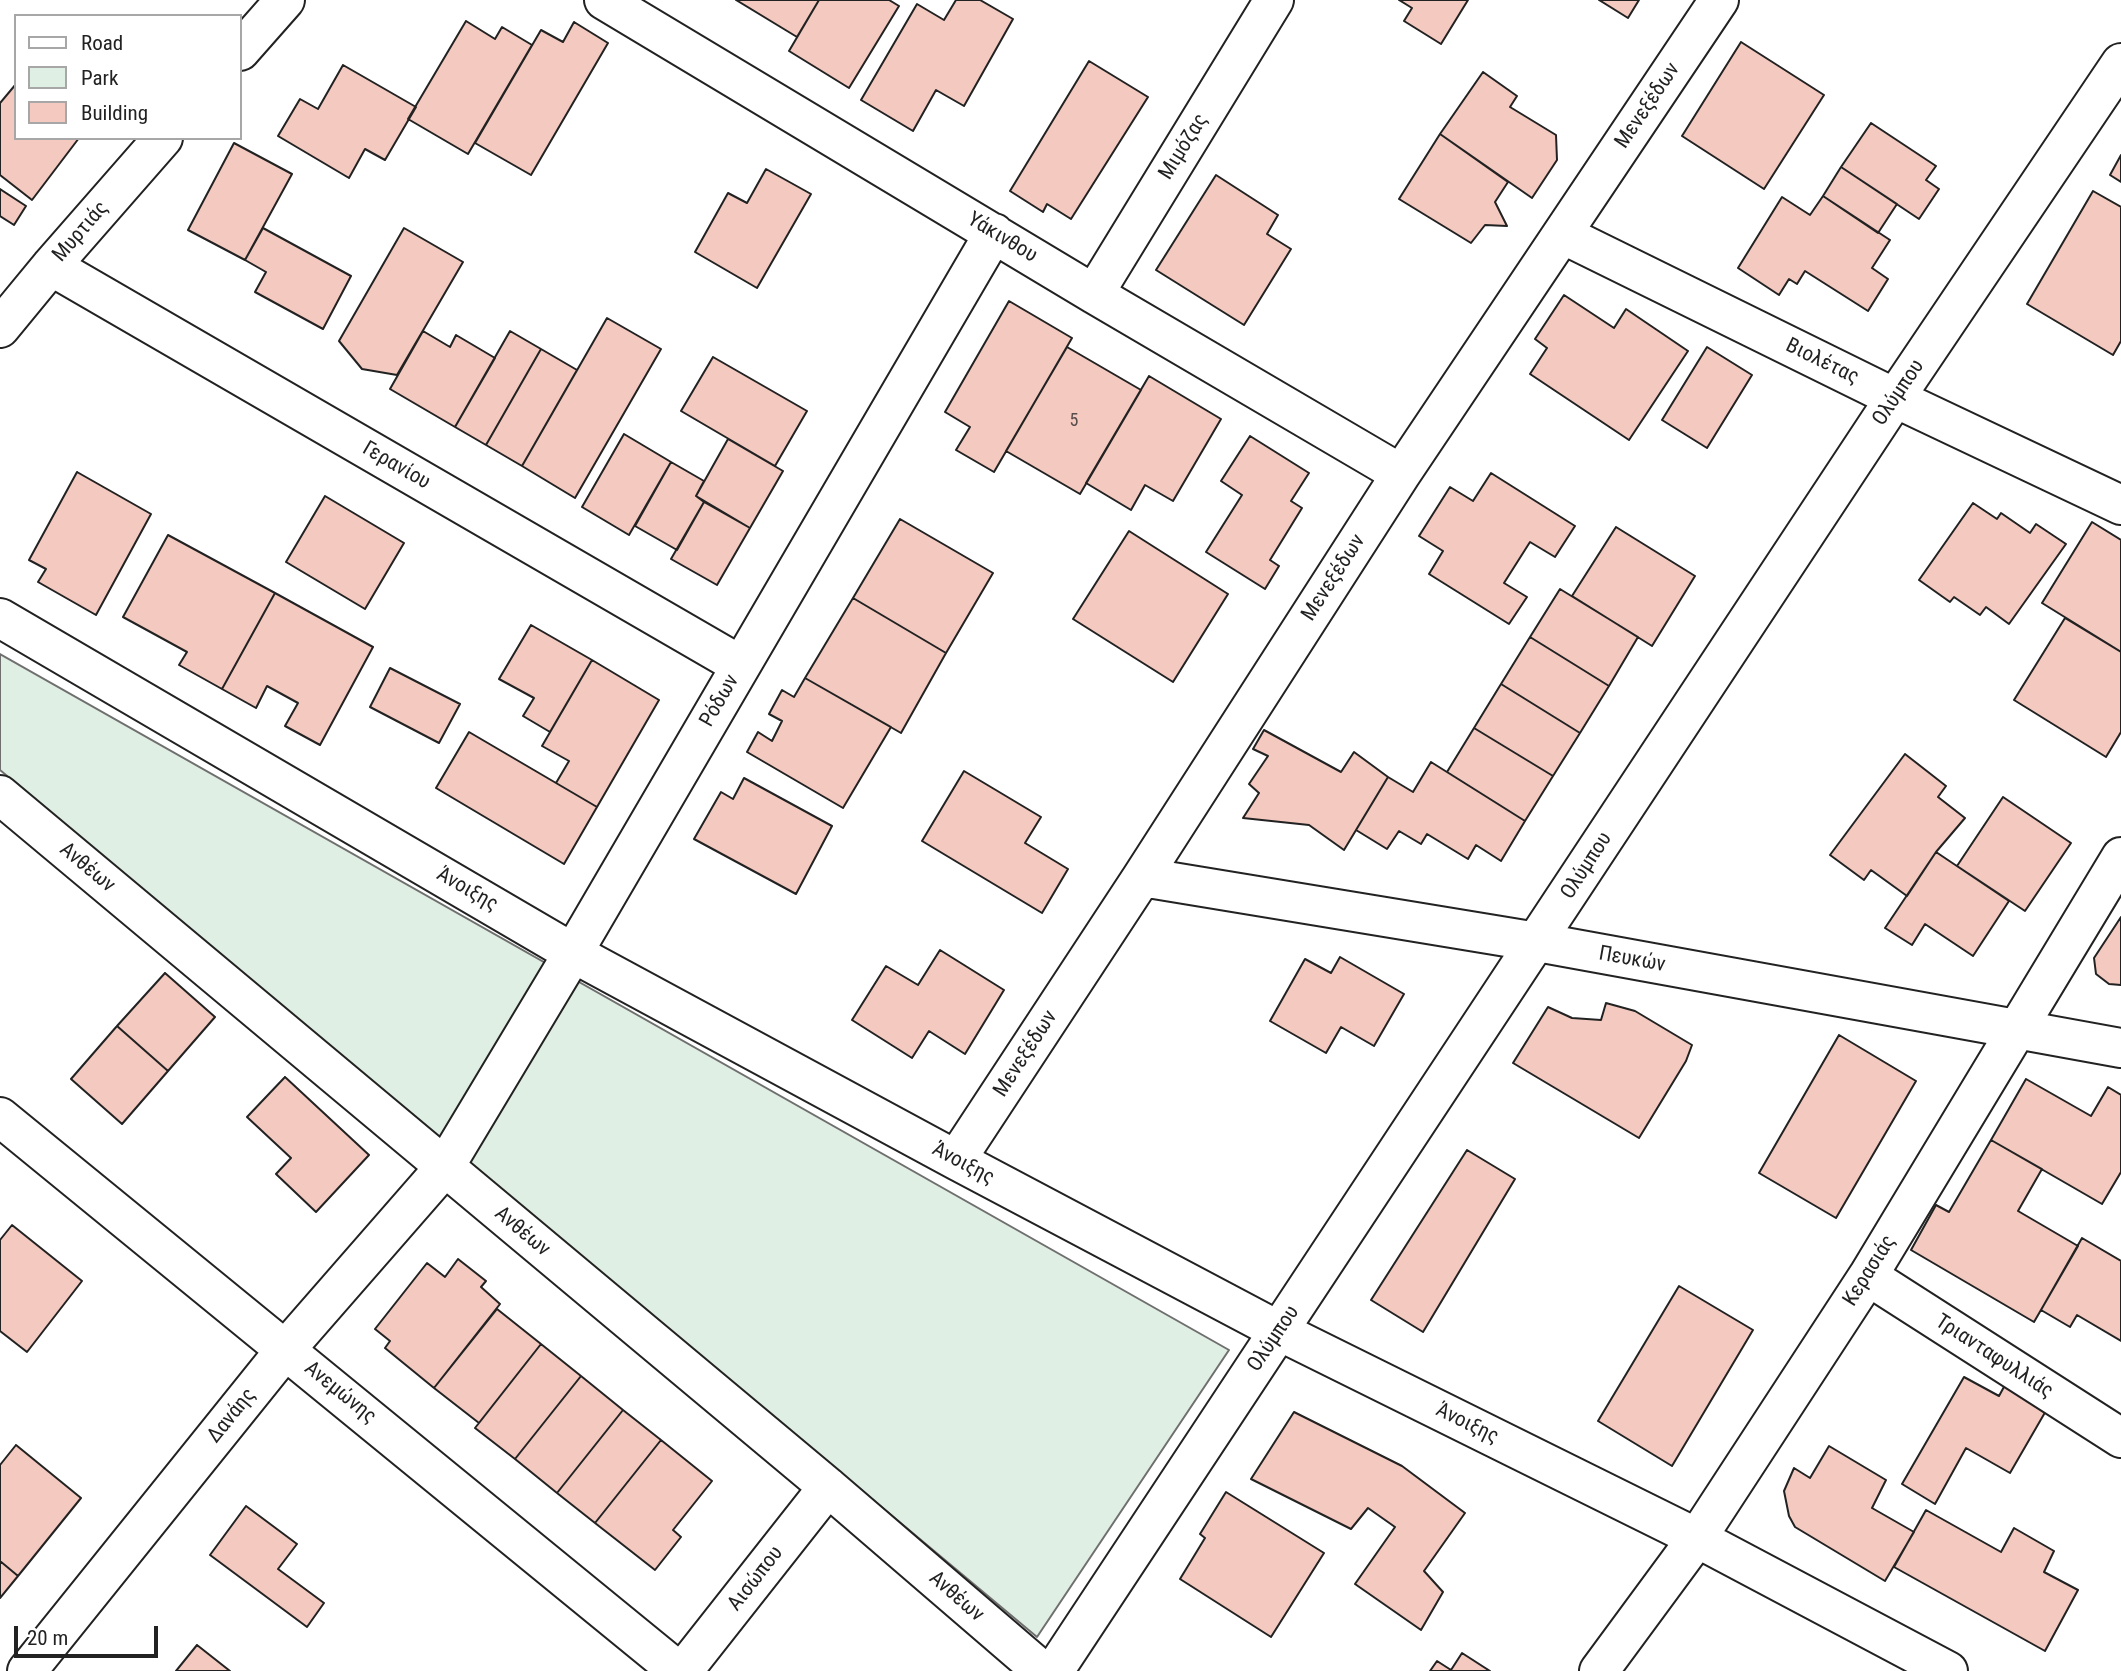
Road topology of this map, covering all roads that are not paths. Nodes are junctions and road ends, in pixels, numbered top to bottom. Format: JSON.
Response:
{"nodes":[{"id":1,"x":285,"y":0,"type":"edge"},
{"id":2,"x":604,"y":0,"type":"edge"},
{"id":3,"x":1274,"y":0,"type":"edge"},
{"id":4,"x":1719,"y":0,"type":"edge"},
{"id":5,"x":242,"y":49,"type":"edge"},
{"id":6,"x":2121,"y":63,"type":"edge"},
{"id":7,"x":161,"y":140,"type":"edge"},
{"id":8,"x":994,"y":233,"type":"junction"},
{"id":9,"x":1562,"y":234,"type":"junction"},
{"id":10,"x":51,"y":266,"type":"junction"},
{"id":11,"x":1094,"y":294,"type":"junction"},
{"id":12,"x":0,"y":328,"type":"edge"},
{"id":13,"x":1895,"y":398,"type":"junction"},
{"id":14,"x":1401,"y":474,"type":"junction"},
{"id":15,"x":2121,"y":505,"type":"edge"},
{"id":16,"x":0,"y":618,"type":"edge"},
{"id":17,"x":740,"y":665,"type":"junction"},
{"id":18,"x":0,"y":796,"type":"edge"},
{"id":19,"x":2121,"y":857,"type":"edge"},
{"id":20,"x":1142,"y":877,"type":"junction"},
{"id":21,"x":1537,"y":942,"type":"junction"},
{"id":22,"x":573,"y":953,"type":"junction"},
{"id":23,"x":2018,"y":1030,"type":"junction"},
{"id":24,"x":2121,"y":1048,"type":"edge"},
{"id":25,"x":0,"y":1117,"type":"edge"},
{"id":26,"x":956,"y":1160,"type":"junction"},
{"id":27,"x":444,"y":1168,"type":"junction"},
{"id":28,"x":1868,"y":1276,"type":"junction"},
{"id":29,"x":1279,"y":1331,"type":"junction"},
{"id":30,"x":286,"y":1349,"type":"junction"},
{"id":31,"x":2121,"y":1438,"type":"edge"},
{"id":32,"x":828,"y":1487,"type":"junction"},
{"id":33,"x":1697,"y":1538,"type":"junction"},
{"id":34,"x":27,"y":1671,"type":"edge"},
{"id":35,"x":678,"y":1671,"type":"edge"},
{"id":36,"x":683,"y":1671,"type":"edge"},
{"id":37,"x":1042,"y":1671,"type":"edge"},
{"id":38,"x":1054,"y":1671,"type":"edge"},
{"id":39,"x":1599,"y":1671,"type":"edge"},
{"id":40,"x":1948,"y":1671,"type":"edge"}],
"edges":[{"from":1,"to":5,"type":"street"},
{"from":2,"to":8,"type":"street","name":"Υάκινθου"},
{"from":3,"to":11,"type":"street","name":"Μιμόζας"},
{"from":4,"to":9,"type":"street","name":"Μενεξέδων"},
{"from":6,"to":13,"type":"street","name":"Ολύμπου"},
{"from":7,"to":10,"type":"street","name":"Μυρτιάς"},
{"from":8,"to":11,"type":"street","name":"Υάκινθου"},
{"from":8,"to":17,"type":"street","name":"Ρόδων"},
{"from":9,"to":13,"type":"street","name":"Βιολέτας"},
{"from":9,"to":14,"type":"street","name":"Μενεξέδων"},
{"from":10,"to":12,"type":"street","name":"Μυρτιάς"},
{"from":10,"to":17,"type":"street","name":"Γερανίου"},
{"from":11,"to":14,"type":"street","name":"Υάκινθου"},
{"from":13,"to":15,"type":"street","name":"Βιολέτας"},
{"from":13,"to":21,"type":"street","name":"Ολύμπου"},
{"from":14,"to":20,"type":"street","name":"Μενεξέδων"},
{"from":16,"to":22,"type":"street","name":"Άνοιξης"},
{"from":17,"to":22,"type":"street","name":"Ρόδων"},
{"from":18,"to":27,"type":"street","name":"Ανθέων"},
{"from":19,"to":23,"type":"street","name":"Κερασιάς"},
{"from":20,"to":21,"type":"street","name":"Πευκών"},
{"from":20,"to":26,"type":"street","name":"Μενεξέδων"},
{"from":21,"to":23,"type":"street","name":"Πευκών"},
{"from":21,"to":29,"type":"street","name":"Ολύμπου"},
{"from":22,"to":26,"type":"street","name":"Άνοιξης"},
{"from":22,"to":27,"type":"street","name":"Ρόδων"},
{"from":23,"to":24,"type":"street","name":"Πευκών"},
{"from":23,"to":28,"type":"street","name":"Κερασιάς"},
{"from":25,"to":30,"type":"street","name":"Ανεμώνης"},
{"from":26,"to":29,"type":"street","name":"Άνοιξης"},
{"from":27,"to":30,"type":"street","name":"Δανάης"},
{"from":27,"to":32,"type":"street","name":"Ανθέων"},
{"from":28,"to":31,"type":"street","name":"Τριανταφυλλιάς"},
{"from":28,"to":33,"type":"street","name":"Κερασιάς"},
{"from":29,"to":33,"type":"street","name":"Άνοιξης"},
{"from":29,"to":38,"type":"street","name":"Ολύμπου"},
{"from":30,"to":34,"type":"street","name":"Δανάης"},
{"from":30,"to":35,"type":"street","name":"Ανεμώνης"},
{"from":32,"to":36,"type":"street","name":"Αισώπου"},
{"from":32,"to":37,"type":"street","name":"Ανθέων"},
{"from":33,"to":39,"type":"street","name":"Κερασιάς"},
{"from":33,"to":40,"type":"street","name":"Άνοιξης"}]}
